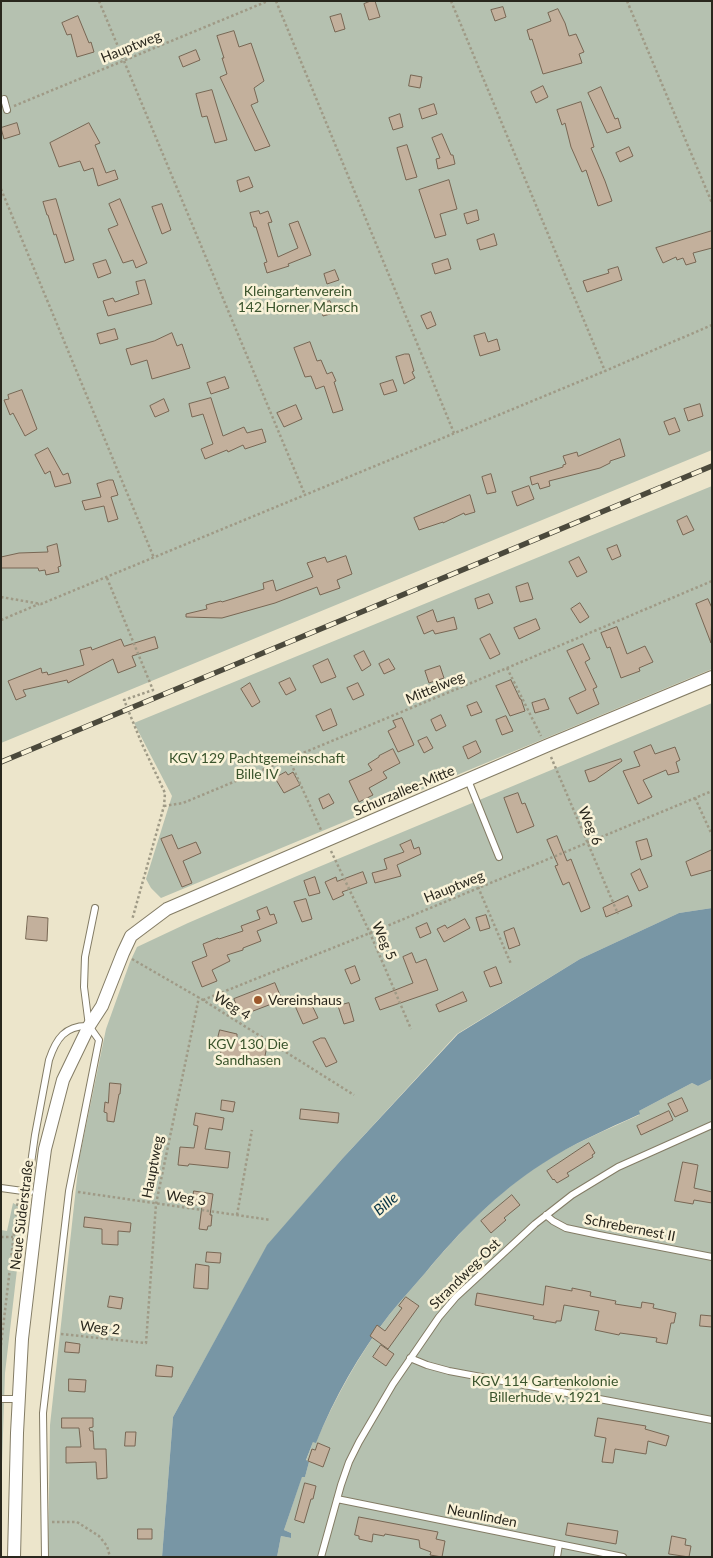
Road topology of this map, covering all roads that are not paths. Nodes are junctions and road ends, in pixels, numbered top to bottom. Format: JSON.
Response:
{"nodes":[{"id":1,"x":4,"y":99,"type":"dead end"},
{"id":2,"x":7,"y":110,"type":"road end"},
{"id":3,"x":712,"y":677,"type":"edge"},
{"id":4,"x":468,"y":780,"type":"junction"},
{"id":5,"x":499,"y":857,"type":"dead end"},
{"id":6,"x":95,"y":908,"type":"dead end"},
{"id":7,"x":123,"y":953,"type":"joint"},
{"id":8,"x":89,"y":1026,"type":"junction"},
{"id":9,"x":712,"y":1125,"type":"edge"},
{"id":10,"x":1,"y":1188,"type":"edge"},
{"id":11,"x":33,"y":1193,"type":"junction"},
{"id":12,"x":546,"y":1215,"type":"junction"},
{"id":13,"x":712,"y":1257,"type":"edge"},
{"id":14,"x":410,"y":1358,"type":"junction"},
{"id":15,"x":1,"y":1399,"type":"edge"},
{"id":16,"x":19,"y":1400,"type":"junction"},
{"id":17,"x":712,"y":1420,"type":"edge"},
{"id":18,"x":337,"y":1499,"type":"junction"},
{"id":19,"x":559,"y":1544,"type":"junction"},
{"id":20,"x":14,"y":1557,"type":"edge"},
{"id":21,"x":45,"y":1557,"type":"edge"},
{"id":22,"x":321,"y":1557,"type":"edge"},
{"id":23,"x":557,"y":1557,"type":"edge"},
{"id":24,"x":623,"y":1557,"type":"edge"}],
"edges":[{"from":1,"to":2,"type":"lane"},
{"from":3,"to":4,"type":"street","name":"Schurzallee-Mitte"},
{"from":4,"to":5,"type":"lane"},
{"from":4,"to":7,"type":"street","name":"Schurzallee-Mitte"},
{"from":6,"to":8,"type":"lane"},
{"from":7,"to":8,"type":"street","name":"Neue Süderstraße"},
{"from":8,"to":11,"type":"street","name":"Neue Süderstraße"},
{"from":8,"to":11,"type":"lane"},
{"from":8,"to":21,"type":"lane"},
{"from":9,"to":12,"type":"lane","name":"Strandweg-Ost"},
{"from":10,"to":11,"type":"lane"},
{"from":11,"to":16,"type":"street","name":"Neue Süderstraße"},
{"from":12,"to":13,"type":"lane","name":"Schrebernest II"},
{"from":12,"to":14,"type":"lane","name":"Strandweg-Ost"},
{"from":14,"to":17,"type":"lane"},
{"from":14,"to":18,"type":"lane","name":"Strandweg-Ost"},
{"from":15,"to":16,"type":"lane"},
{"from":16,"to":20,"type":"street","name":"Neue Süderstraße"},
{"from":18,"to":19,"type":"lane","name":"Neunlinden"},
{"from":18,"to":22,"type":"lane","name":"Strandweg-Ost"},
{"from":19,"to":23,"type":"lane"},
{"from":19,"to":24,"type":"lane","name":"Neunlinden"}]}
